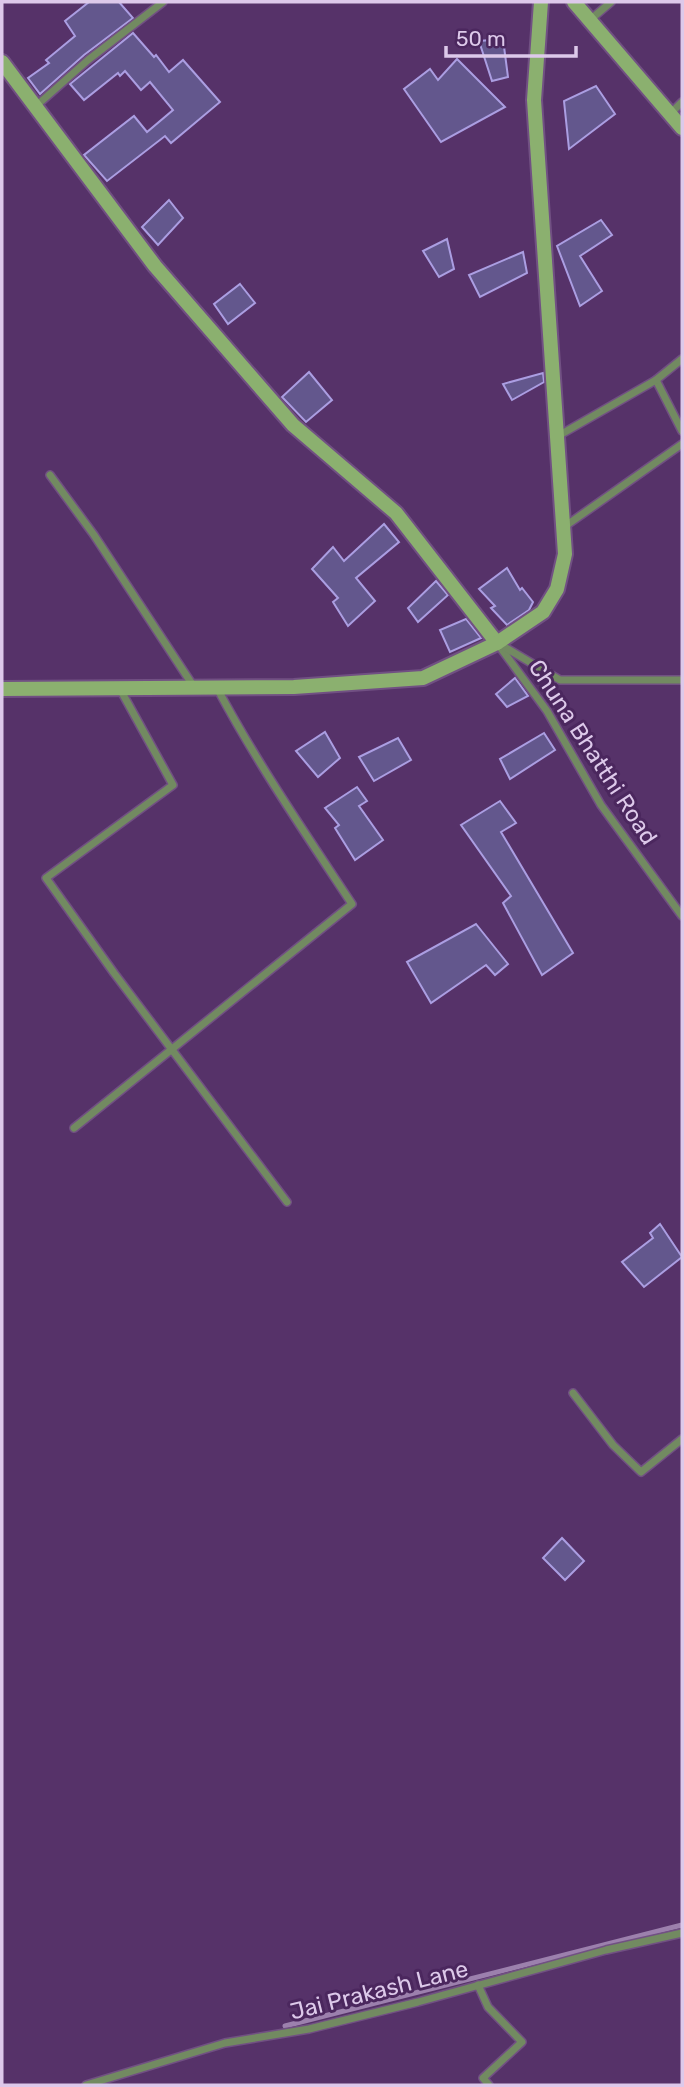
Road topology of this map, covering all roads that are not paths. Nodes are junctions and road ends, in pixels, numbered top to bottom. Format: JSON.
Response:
{"nodes":[{"id":1,"x":163,"y":2,"type":"edge"},
{"id":2,"x":541,"y":2,"type":"edge"},
{"id":3,"x":574,"y":2,"type":"edge"},
{"id":4,"x":611,"y":2,"type":"edge"},
{"id":5,"x":590,"y":20,"type":"junction"},
{"id":6,"x":2,"y":62,"type":"edge"},
{"id":7,"x":682,"y":102,"type":"edge"},
{"id":8,"x":36,"y":107,"type":"junction"},
{"id":9,"x":670,"y":114,"type":"junction"},
{"id":10,"x":682,"y":128,"type":"edge"},
{"id":11,"x":682,"y":359,"type":"edge"},
{"id":12,"x":656,"y":380,"type":"junction"},
{"id":13,"x":682,"y":431,"type":"edge"},
{"id":14,"x":558,"y":436,"type":"junction"},
{"id":15,"x":682,"y":444,"type":"edge"},
{"id":16,"x":50,"y":475,"type":"dead end"},
{"id":17,"x":564,"y":527,"type":"junction"},
{"id":18,"x":497,"y":643,"type":"junction"},
{"id":19,"x":682,"y":680,"type":"edge"},
{"id":20,"x":194,"y":688,"type":"junction"},
{"id":21,"x":217,"y":688,"type":"junction"},
{"id":22,"x":2,"y":689,"type":"edge"},
{"id":23,"x":120,"y":689,"type":"junction"},
{"id":24,"x":682,"y":916,"type":"edge"},
{"id":25,"x":172,"y":1048,"type":"junction"},
{"id":26,"x":74,"y":1128,"type":"dead end"},
{"id":27,"x":287,"y":1202,"type":"dead end"},
{"id":28,"x":573,"y":1392,"type":"dead end"},
{"id":29,"x":682,"y":1439,"type":"edge"},
{"id":30,"x":682,"y":1933,"type":"edge"},
{"id":31,"x":478,"y":1985,"type":"junction"},
{"id":32,"x":86,"y":2085,"type":"edge"},
{"id":33,"x":489,"y":2085,"type":"edge"}],
"edges":[{"from":1,"to":8,"type":"street"},
{"from":2,"to":14,"type":"street"},
{"from":3,"to":5,"type":"street"},
{"from":4,"to":5,"type":"street"},
{"from":5,"to":9,"type":"street"},
{"from":6,"to":8,"type":"street"},
{"from":7,"to":9,"type":"street"},
{"from":8,"to":18,"type":"street"},
{"from":9,"to":10,"type":"street"},
{"from":11,"to":12,"type":"street"},
{"from":12,"to":13,"type":"street"},
{"from":12,"to":14,"type":"street"},
{"from":14,"to":17,"type":"street"},
{"from":15,"to":17,"type":"street"},
{"from":16,"to":20,"type":"street"},
{"from":17,"to":18,"type":"street"},
{"from":18,"to":19,"type":"street"},
{"from":18,"to":21,"type":"street"},
{"from":18,"to":24,"type":"street","name":"Chuna Bhatthi Road"},
{"from":20,"to":21,"type":"street"},
{"from":20,"to":23,"type":"street"},
{"from":21,"to":25,"type":"street"},
{"from":22,"to":23,"type":"street"},
{"from":23,"to":25,"type":"street"},
{"from":25,"to":26,"type":"street"},
{"from":25,"to":27,"type":"street"},
{"from":28,"to":29,"type":"street"},
{"from":30,"to":31,"type":"street","name":"Jai Prakash Lane"},
{"from":31,"to":32,"type":"street","name":"Jai Prakash Lane"},
{"from":31,"to":33,"type":"street"}]}
